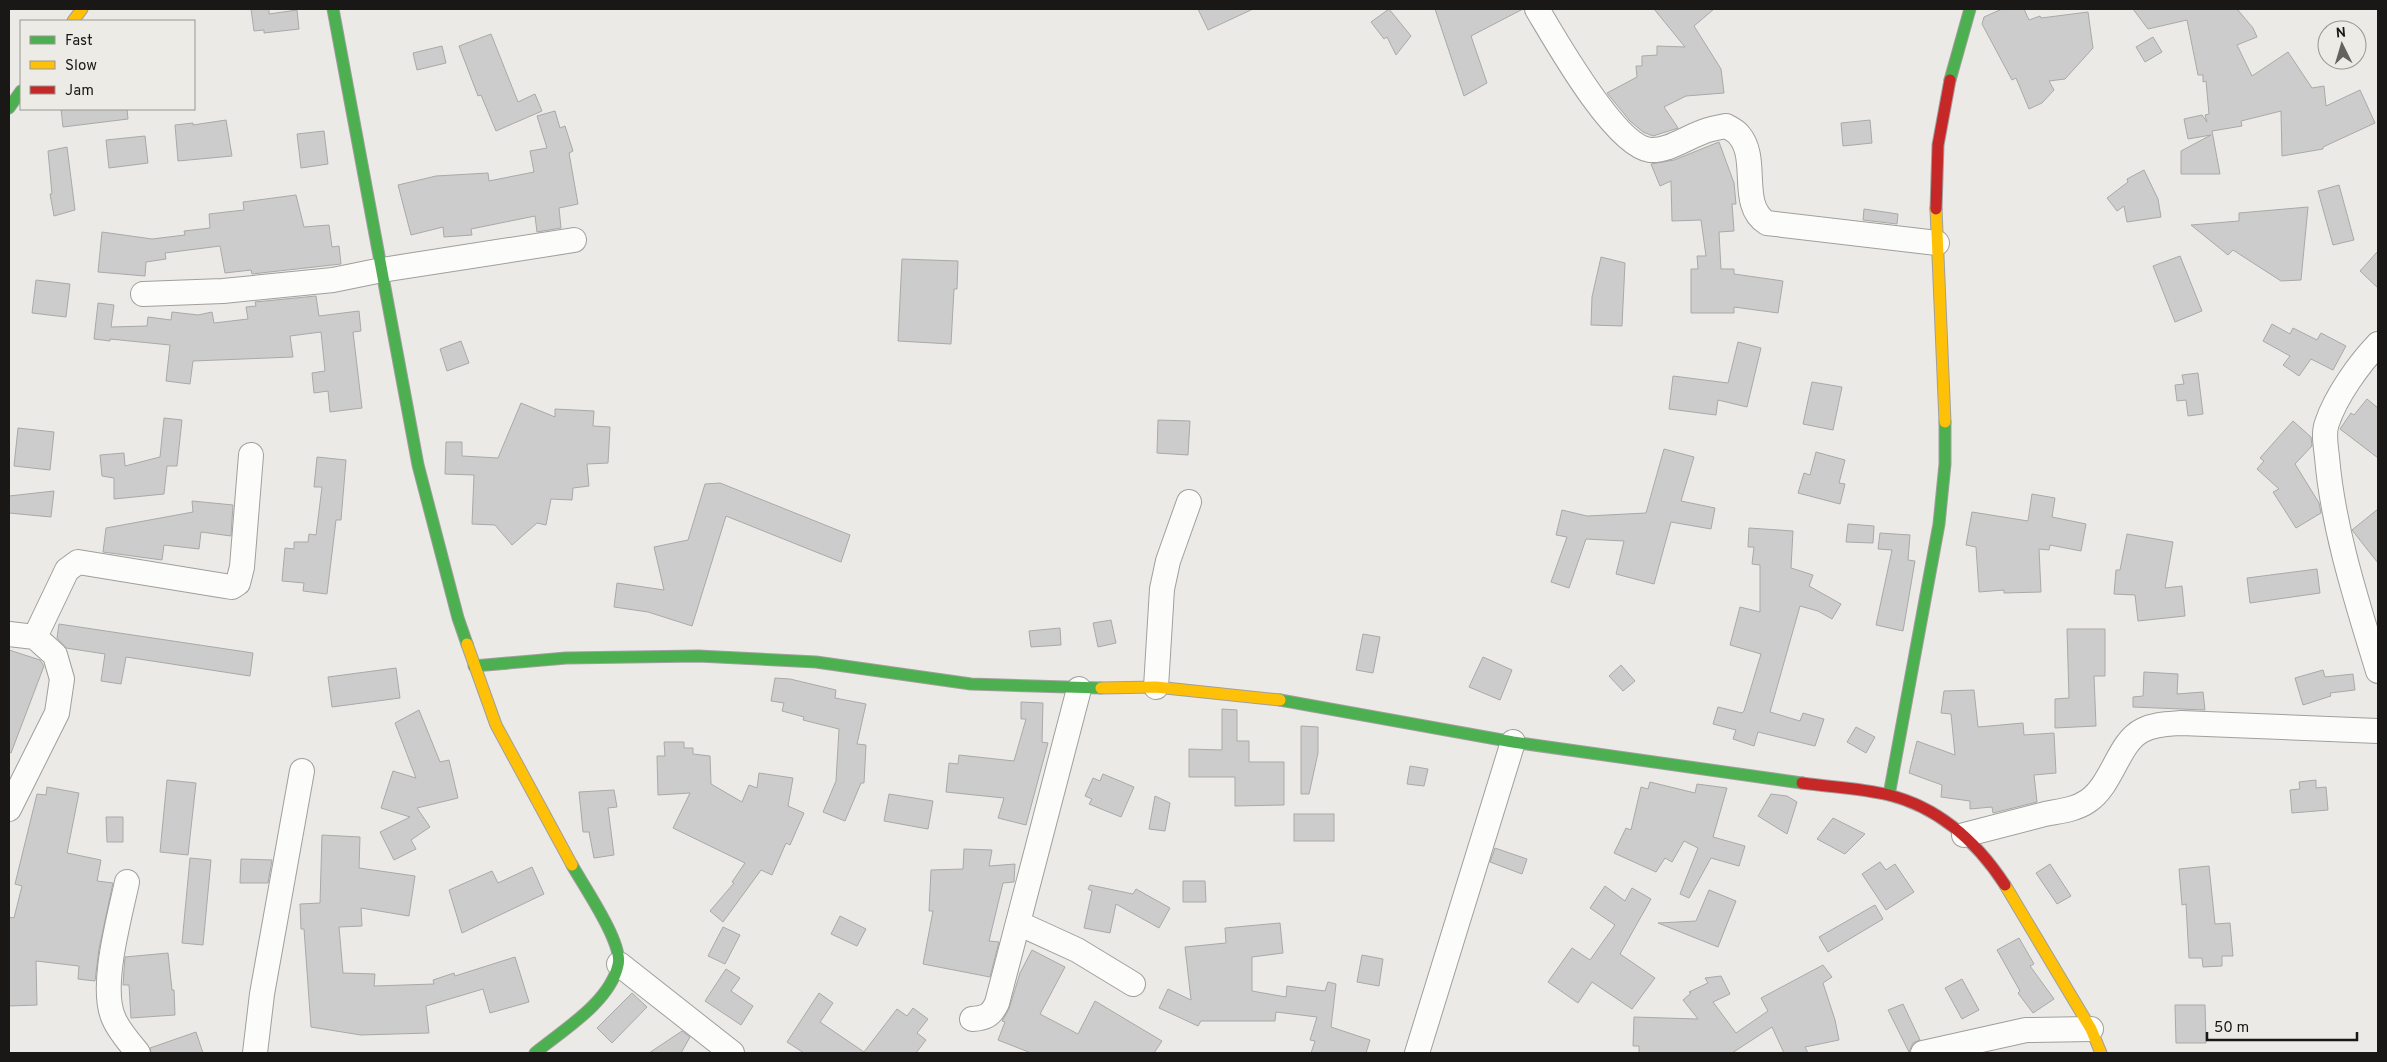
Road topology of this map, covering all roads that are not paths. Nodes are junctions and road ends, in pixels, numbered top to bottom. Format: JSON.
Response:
{"nodes":[{"id":1,"x":82,"y":9,"type":"edge"},
{"id":2,"x":333,"y":9,"type":"edge"},
{"id":3,"x":1537,"y":9,"type":"edge"},
{"id":4,"x":1970,"y":9,"type":"edge"},
{"id":5,"x":74,"y":20,"type":"edge"},
{"id":6,"x":20,"y":92,"type":"edge"},
{"id":7,"x":9,"y":108,"type":"edge"},
{"id":8,"x":574,"y":240,"type":"dead end"},
{"id":9,"x":1937,"y":243,"type":"junction"},
{"id":10,"x":382,"y":270,"type":"junction"},
{"id":11,"x":143,"y":294,"type":"dead end"},
{"id":12,"x":2378,"y":344,"type":"edge"},
{"id":13,"x":251,"y":455,"type":"dead end"},
{"id":14,"x":1189,"y":502,"type":"dead end"},
{"id":15,"x":9,"y":634,"type":"edge"},
{"id":16,"x":35,"y":637,"type":"junction"},
{"id":17,"x":474,"y":666,"type":"junction"},
{"id":18,"x":2378,"y":671,"type":"edge"},
{"id":19,"x":1156,"y":687,"type":"junction"},
{"id":20,"x":1079,"y":689,"type":"junction"},
{"id":21,"x":2378,"y":731,"type":"edge"},
{"id":22,"x":1513,"y":742,"type":"junction"},
{"id":23,"x":302,"y":771,"type":"dead end"},
{"id":24,"x":1889,"y":795,"type":"junction"},
{"id":25,"x":9,"y":809,"type":"edge"},
{"id":26,"x":1964,"y":835,"type":"junction"},
{"id":27,"x":127,"y":882,"type":"dead end"},
{"id":28,"x":1020,"y":924,"type":"junction"},
{"id":29,"x":619,"y":964,"type":"junction"},
{"id":30,"x":1133,"y":984,"type":"dead end"},
{"id":31,"x":972,"y":1019,"type":"dead end"},
{"id":32,"x":2091,"y":1029,"type":"junction"},
{"id":33,"x":138,"y":1053,"type":"edge"},
{"id":34,"x":255,"y":1053,"type":"edge"},
{"id":35,"x":535,"y":1053,"type":"edge"},
{"id":36,"x":732,"y":1053,"type":"edge"},
{"id":37,"x":1417,"y":1053,"type":"edge"},
{"id":38,"x":1923,"y":1053,"type":"edge"},
{"id":39,"x":2101,"y":1053,"type":"edge"}],
"edges":[{"from":1,"to":5,"type":"street"},
{"from":2,"to":10,"type":"street"},
{"from":3,"to":9,"type":"street"},
{"from":4,"to":9,"type":"street"},
{"from":6,"to":7,"type":"street"},
{"from":8,"to":10,"type":"street"},
{"from":9,"to":24,"type":"street"},
{"from":10,"to":11,"type":"street"},
{"from":10,"to":17,"type":"street"},
{"from":12,"to":18,"type":"street"},
{"from":13,"to":16,"type":"street"},
{"from":14,"to":19,"type":"street"},
{"from":15,"to":16,"type":"street"},
{"from":16,"to":25,"type":"street"},
{"from":17,"to":20,"type":"street"},
{"from":17,"to":29,"type":"street"},
{"from":19,"to":20,"type":"street"},
{"from":19,"to":22,"type":"street"},
{"from":20,"to":28,"type":"street"},
{"from":21,"to":26,"type":"street"},
{"from":22,"to":24,"type":"street"},
{"from":22,"to":37,"type":"street"},
{"from":23,"to":34,"type":"street"},
{"from":24,"to":26,"type":"street"},
{"from":26,"to":32,"type":"street"},
{"from":27,"to":33,"type":"street"},
{"from":28,"to":30,"type":"street"},
{"from":28,"to":31,"type":"street"},
{"from":29,"to":35,"type":"street"},
{"from":29,"to":36,"type":"street"},
{"from":32,"to":38,"type":"street"},
{"from":32,"to":39,"type":"street"}]}
